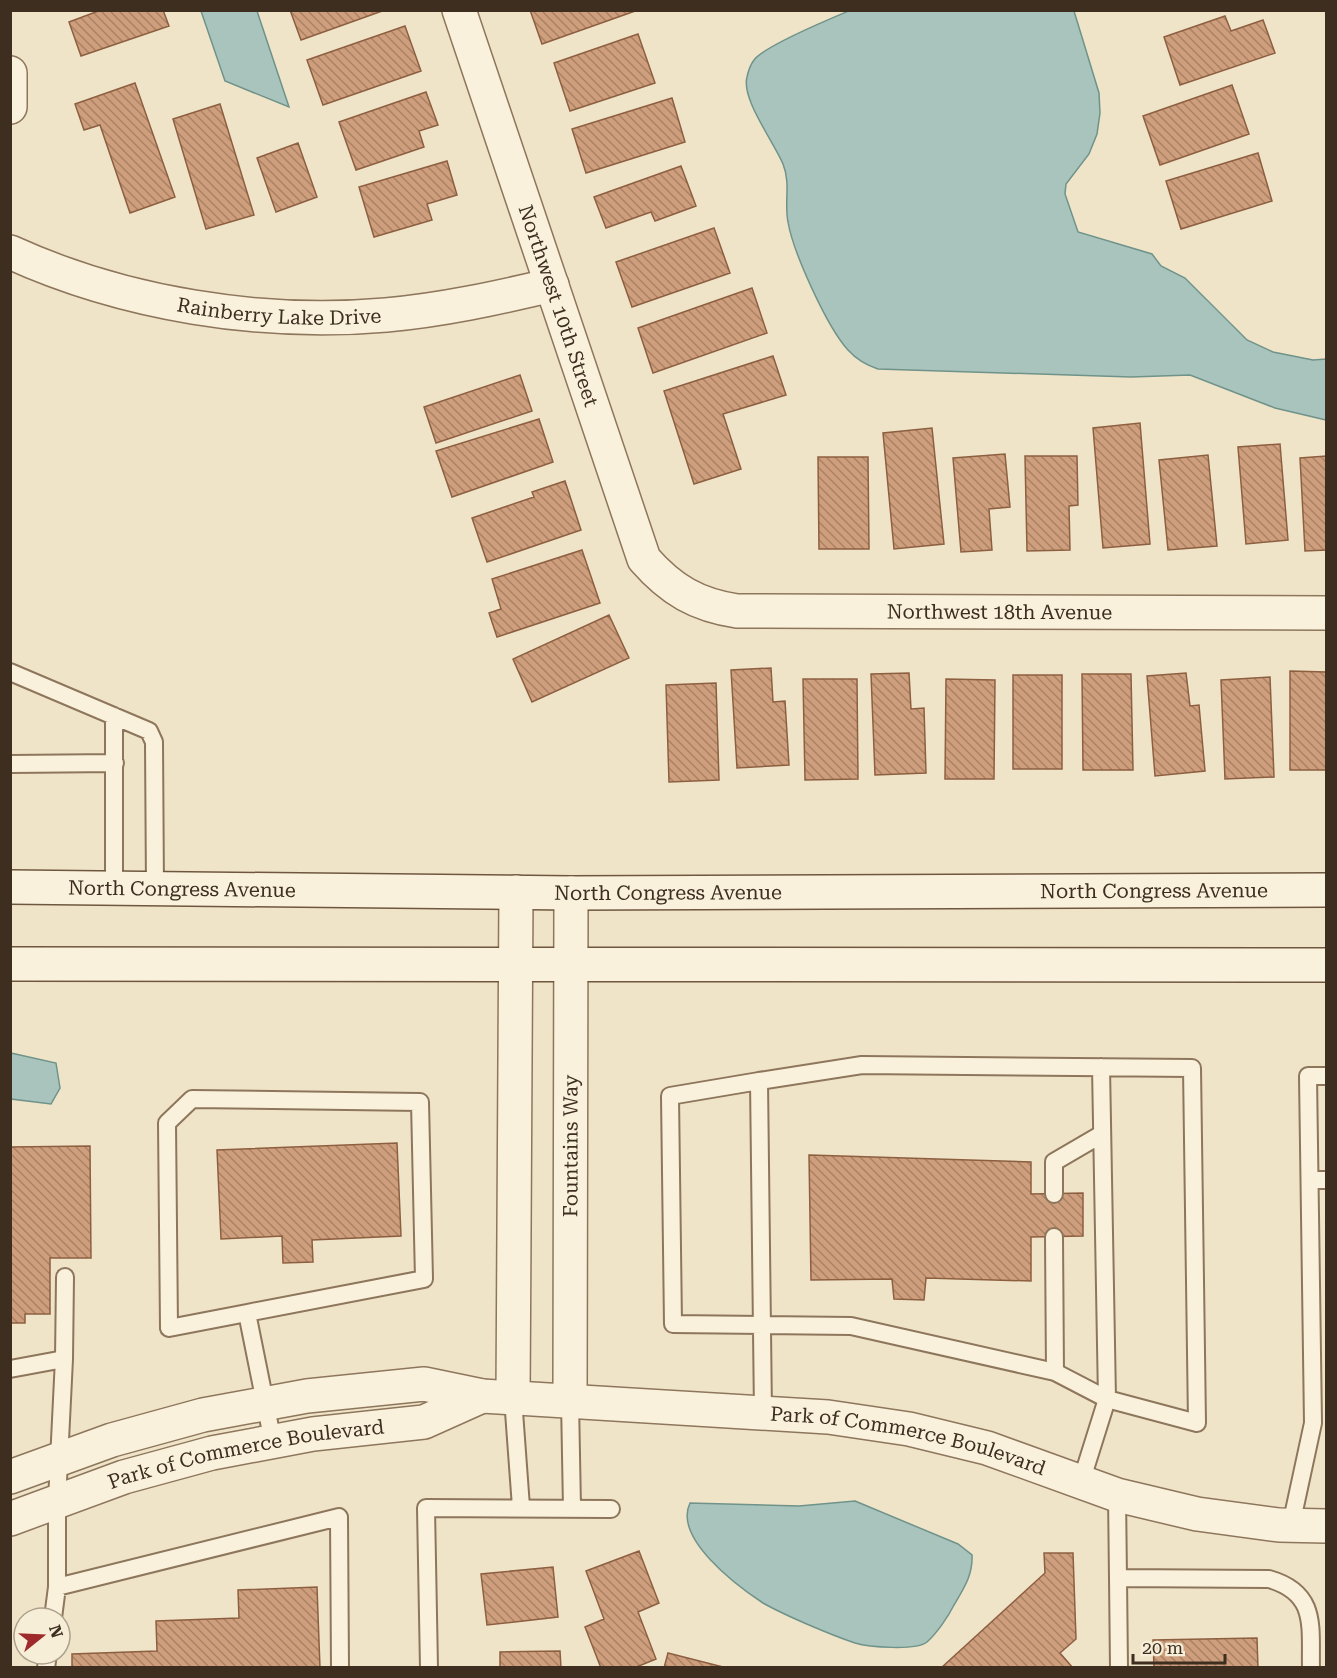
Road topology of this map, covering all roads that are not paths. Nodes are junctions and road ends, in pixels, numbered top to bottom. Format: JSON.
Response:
{"nodes":[{"id":1,"x":459,"y":10,"type":"edge"},
{"id":2,"x":10,"y":73,"type":"edge"},
{"id":3,"x":10,"y":106,"type":"edge"},
{"id":4,"x":10,"y":252,"type":"edge"},
{"id":5,"x":552,"y":285,"type":"junction"},
{"id":6,"x":675,"y":590,"type":"joint"},
{"id":7,"x":1326,"y":613,"type":"edge"},
{"id":8,"x":10,"y":672,"type":"edge"},
{"id":9,"x":114,"y":716,"type":"junction"},
{"id":10,"x":115,"y":763,"type":"junction"},
{"id":11,"x":10,"y":764,"type":"edge"},
{"id":12,"x":10,"y":887,"type":"edge"},
{"id":13,"x":114,"y":888,"type":"junction"},
{"id":14,"x":155,"y":889,"type":"junction"},
{"id":15,"x":1326,"y":890,"type":"edge"},
{"id":16,"x":516,"y":892,"type":"junction"},
{"id":17,"x":571,"y":893,"type":"junction"},
{"id":18,"x":10,"y":964,"type":"edge"},
{"id":19,"x":515,"y":964,"type":"junction"},
{"id":20,"x":571,"y":964,"type":"junction"},
{"id":21,"x":1326,"y":965,"type":"edge"},
{"id":22,"x":1101,"y":1067,"type":"junction"},
{"id":23,"x":1326,"y":1076,"type":"edge"},
{"id":24,"x":759,"y":1081,"type":"junction"},
{"id":25,"x":1102,"y":1134,"type":"junction"},
{"id":26,"x":1318,"y":1180,"type":"edge"},
{"id":27,"x":1054,"y":1194,"type":"dead end"},
{"id":28,"x":1054,"y":1237,"type":"dead end"},
{"id":29,"x":65,"y":1277,"type":"dead end"},
{"id":30,"x":248,"y":1313,"type":"junction"},
{"id":31,"x":762,"y":1323,"type":"junction"},
{"id":32,"x":64,"y":1359,"type":"junction"},
{"id":33,"x":10,"y":1369,"type":"edge"},
{"id":34,"x":1055,"y":1372,"type":"junction"},
{"id":35,"x":498,"y":1397,"type":"junction"},
{"id":36,"x":1107,"y":1400,"type":"junction"},
{"id":37,"x":570,"y":1401,"type":"junction"},
{"id":38,"x":266,"y":1403,"type":"junction"},
{"id":39,"x":763,"y":1413,"type":"junction"},
{"id":40,"x":1320,"y":1423,"type":"edge"},
{"id":41,"x":273,"y":1442,"type":"junction"},
{"id":42,"x":59,"y":1459,"type":"junction"},
{"id":43,"x":10,"y":1477,"type":"edge"},
{"id":44,"x":1081,"y":1482,"type":"junction"},
{"id":45,"x":1117,"y":1495,"type":"junction"},
{"id":46,"x":57,"y":1501,"type":"junction"},
{"id":47,"x":521,"y":1507,"type":"junction"},
{"id":48,"x":572,"y":1508,"type":"junction"},
{"id":49,"x":611,"y":1509,"type":"dead end"},
{"id":50,"x":10,"y":1519,"type":"edge"},
{"id":51,"x":1291,"y":1525,"type":"junction"},
{"id":52,"x":1326,"y":1526,"type":"edge"},
{"id":53,"x":1118,"y":1578,"type":"junction"},
{"id":54,"x":57,"y":1587,"type":"junction"},
{"id":55,"x":55,"y":1606,"type":"edge"},
{"id":56,"x":340,"y":1668,"type":"edge"},
{"id":57,"x":429,"y":1668,"type":"edge"},
{"id":58,"x":1119,"y":1668,"type":"edge"},
{"id":59,"x":1311,"y":1668,"type":"edge"}],
"edges":[{"from":1,"to":5,"type":"street","name":"Northwest 10th Street"},
{"from":2,"to":3,"type":"street"},
{"from":4,"to":5,"type":"street","name":"Rainberry Lake Drive"},
{"from":5,"to":6,"type":"street","name":"Northwest 10th Street"},
{"from":6,"to":7,"type":"street","name":"Northwest 18th Avenue"},
{"from":8,"to":9,"type":"lane"},
{"from":9,"to":10,"type":"lane"},
{"from":9,"to":14,"type":"lane"},
{"from":10,"to":11,"type":"lane"},
{"from":10,"to":13,"type":"lane"},
{"from":12,"to":13,"type":"street","name":"North Congress Avenue"},
{"from":13,"to":14,"type":"street","name":"North Congress Avenue"},
{"from":14,"to":16,"type":"street","name":"North Congress Avenue"},
{"from":15,"to":17,"type":"street","name":"North Congress Avenue"},
{"from":16,"to":17,"type":"street","name":"North Congress Avenue"},
{"from":16,"to":19,"type":"street"},
{"from":17,"to":20,"type":"street","name":"Fountains Way"},
{"from":18,"to":19,"type":"street"},
{"from":19,"to":20,"type":"street"},
{"from":19,"to":35,"type":"street"},
{"from":20,"to":21,"type":"street"},
{"from":20,"to":37,"type":"street","name":"Fountains Way"},
{"from":22,"to":24,"type":"lane"},
{"from":22,"to":25,"type":"lane"},
{"from":22,"to":36,"type":"lane"},
{"from":23,"to":26,"type":"lane"},
{"from":24,"to":31,"type":"lane"},
{"from":24,"to":31,"type":"lane"},
{"from":25,"to":27,"type":"lane"},
{"from":25,"to":36,"type":"lane"},
{"from":26,"to":40,"type":"lane"},
{"from":28,"to":34,"type":"lane"},
{"from":29,"to":32,"type":"lane"},
{"from":30,"to":30,"type":"lane"},
{"from":30,"to":38,"type":"lane"},
{"from":31,"to":34,"type":"lane"},
{"from":31,"to":39,"type":"lane"},
{"from":32,"to":33,"type":"lane"},
{"from":32,"to":42,"type":"lane"},
{"from":34,"to":36,"type":"lane"},
{"from":35,"to":37,"type":"street","name":"Park of Commerce Boulevard"},
{"from":35,"to":38,"type":"street","name":"Park of Commerce Boulevard"},
{"from":35,"to":41,"type":"street","name":"Park of Commerce Boulevard"},
{"from":35,"to":47,"type":"lane"},
{"from":36,"to":44,"type":"lane"},
{"from":37,"to":39,"type":"street","name":"Park of Commerce Boulevard"},
{"from":37,"to":48,"type":"lane"},
{"from":38,"to":41,"type":"lane"},
{"from":38,"to":42,"type":"street","name":"Park of Commerce Boulevard"},
{"from":39,"to":44,"type":"street","name":"Park of Commerce Boulevard"},
{"from":40,"to":51,"type":"lane"},
{"from":41,"to":46,"type":"street","name":"Park of Commerce Boulevard"},
{"from":42,"to":43,"type":"street","name":"Park of Commerce Boulevard"},
{"from":42,"to":46,"type":"lane"},
{"from":44,"to":45,"type":"street","name":"Park of Commerce Boulevard"},
{"from":45,"to":51,"type":"street","name":"Park of Commerce Boulevard"},
{"from":45,"to":53,"type":"lane"},
{"from":46,"to":50,"type":"street","name":"Park of Commerce Boulevard"},
{"from":46,"to":54,"type":"lane"},
{"from":47,"to":48,"type":"lane"},
{"from":47,"to":57,"type":"lane"},
{"from":48,"to":49,"type":"lane"},
{"from":51,"to":52,"type":"street","name":"Park of Commerce Boulevard"},
{"from":53,"to":58,"type":"lane"},
{"from":53,"to":59,"type":"lane"},
{"from":54,"to":55,"type":"lane"},
{"from":54,"to":56,"type":"lane"}]}
